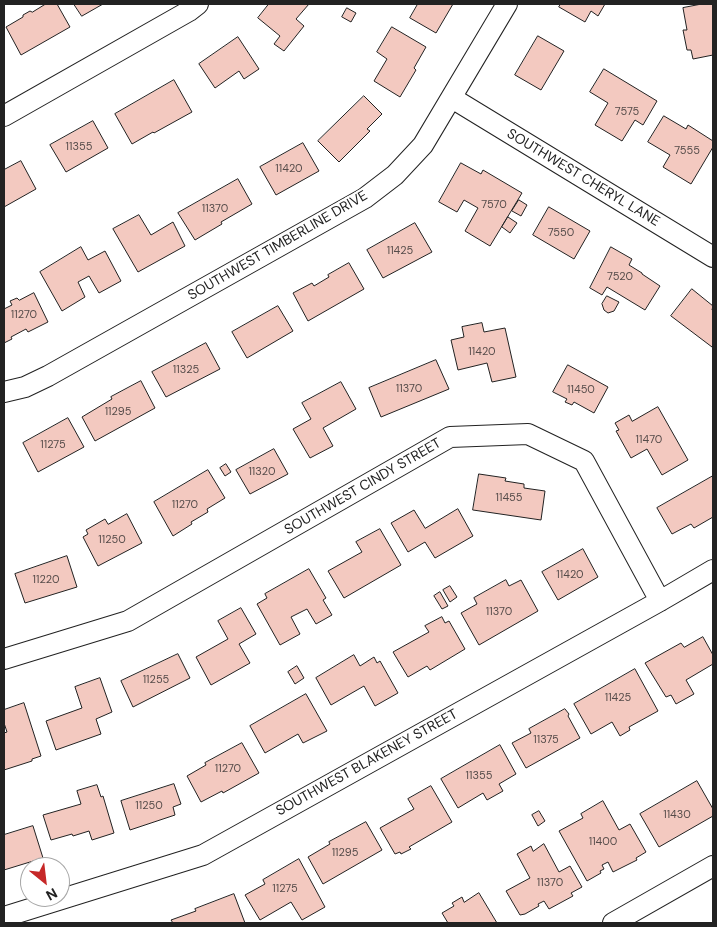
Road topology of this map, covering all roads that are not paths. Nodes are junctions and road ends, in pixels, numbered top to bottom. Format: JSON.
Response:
{"nodes":[{"id":1,"x":198,"y":4,"type":"edge"},
{"id":2,"x":507,"y":4,"type":"edge"},
{"id":3,"x":452,"y":98,"type":"junction"},
{"id":4,"x":4,"y":116,"type":"edge"},
{"id":5,"x":713,"y":257,"type":"edge"},
{"id":6,"x":4,"y":392,"type":"edge"},
{"id":7,"x":713,"y":570,"type":"edge"},
{"id":8,"x":660,"y":601,"type":"junction"},
{"id":9,"x":4,"y":659,"type":"edge"},
{"id":10,"x":713,"y":866,"type":"edge"},
{"id":11,"x":4,"y":917,"type":"edge"},
{"id":12,"x":613,"y":923,"type":"edge"}],
"edges":[{"from":1,"to":4,"type":"street"},
{"from":2,"to":3,"type":"street","name":"SOUTHWEST TIMBERLINE DRIVE"},
{"from":3,"to":5,"type":"street","name":"SOUTHWEST CHERYL LANE"},
{"from":3,"to":6,"type":"street","name":"SOUTHWEST TIMBERLINE DRIVE"},
{"from":7,"to":8,"type":"street","name":"SOUTHWEST BLAKENEY STREET"},
{"from":8,"to":9,"type":"street","name":"SOUTHWEST CINDY STREET"},
{"from":8,"to":11,"type":"street","name":"SOUTHWEST BLAKENEY STREET"},
{"from":10,"to":12,"type":"street"}]}
